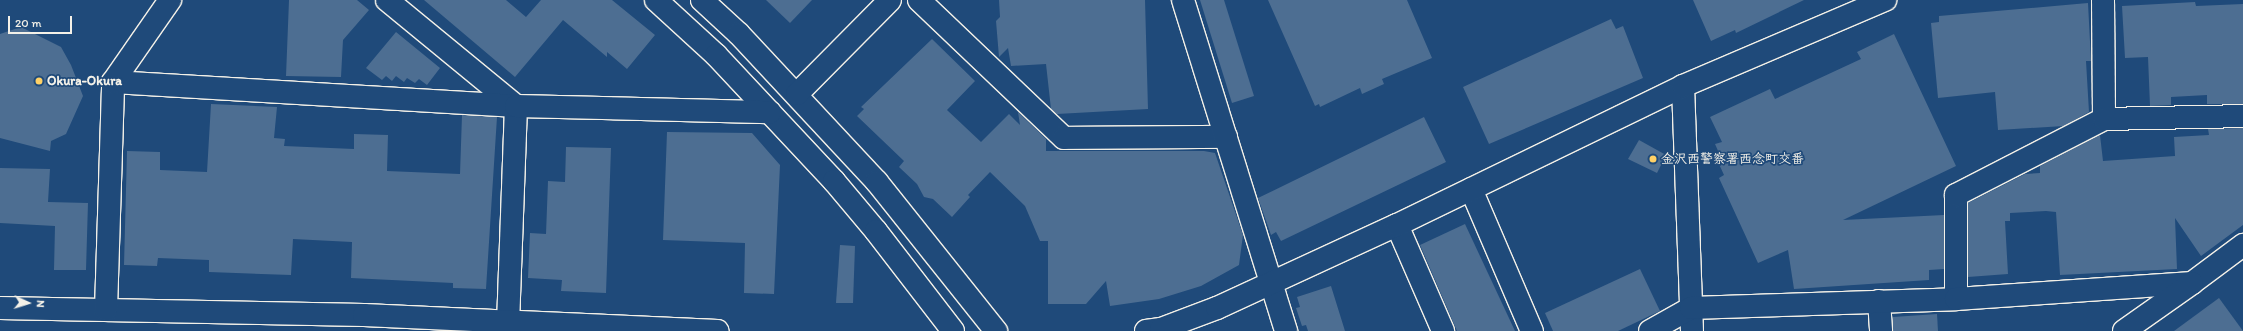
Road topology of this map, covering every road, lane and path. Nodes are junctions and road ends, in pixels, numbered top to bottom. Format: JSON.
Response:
{"nodes":[{"id":1,"x":170,"y":0,"type":"edge"},
{"id":2,"x":387,"y":0,"type":"edge"},
{"id":3,"x":656,"y":0,"type":"edge"},
{"id":4,"x":702,"y":0,"type":"edge"},
{"id":5,"x":890,"y":0,"type":"edge"},
{"id":6,"x":919,"y":0,"type":"edge"},
{"id":7,"x":1183,"y":0,"type":"edge"},
{"id":8,"x":1885,"y":0,"type":"edge"},
{"id":9,"x":2104,"y":0,"type":"edge"},
{"id":10,"x":113,"y":82,"type":"junction"},
{"id":11,"x":1683,"y":86,"type":"junction"},
{"id":12,"x":797,"y":94,"type":"junction"},
{"id":13,"x":516,"y":106,"type":"junction"},
{"id":14,"x":770,"y":112,"type":"junction"},
{"id":15,"x":2243,"y":116,"type":"edge"},
{"id":16,"x":2104,"y":119,"type":"junction"},
{"id":17,"x":1226,"y":137,"type":"junction"},
{"id":18,"x":1471,"y":189,"type":"junction"},
{"id":19,"x":1397,"y":225,"type":"junction"},
{"id":20,"x":2243,"y":245,"type":"edge"},
{"id":21,"x":1271,"y":282,"type":"junction"},
{"id":22,"x":2192,"y":283,"type":"junction"},
{"id":23,"x":1956,"y":299,"type":"junction"},
{"id":24,"x":1879,"y":301,"type":"junction"},
{"id":25,"x":0,"y":308,"type":"edge"},
{"id":26,"x":1691,"y":308,"type":"junction"},
{"id":27,"x":106,"y":310,"type":"junction"},
{"id":28,"x":508,"y":321,"type":"junction"},
{"id":29,"x":364,"y":323,"type":"edge"},
{"id":30,"x":618,"y":329,"type":"edge"},
{"id":31,"x":718,"y":331,"type":"edge"},
{"id":32,"x":953,"y":331,"type":"edge"},
{"id":33,"x":996,"y":331,"type":"edge"},
{"id":34,"x":1146,"y":331,"type":"edge"},
{"id":35,"x":1286,"y":331,"type":"edge"},
{"id":36,"x":1443,"y":331,"type":"edge"},
{"id":37,"x":1532,"y":331,"type":"edge"},
{"id":38,"x":1650,"y":331,"type":"edge"},
{"id":39,"x":1692,"y":331,"type":"edge"},
{"id":40,"x":1881,"y":331,"type":"edge"},
{"id":41,"x":2124,"y":331,"type":"edge"}],
"edges":[{"from":1,"to":10,"type":"street"},
{"from":2,"to":13,"type":"street"},
{"from":3,"to":14,"type":"street"},
{"from":4,"to":12,"type":"street"},
{"from":5,"to":12,"type":"street"},
{"from":6,"to":17,"type":"street"},
{"from":7,"to":17,"type":"street"},
{"from":8,"to":11,"type":"street"},
{"from":9,"to":16,"type":"street"},
{"from":10,"to":13,"type":"street"},
{"from":10,"to":27,"type":"street"},
{"from":11,"to":18,"type":"street"},
{"from":11,"to":26,"type":"street"},
{"from":12,"to":33,"type":"street"},
{"from":13,"to":14,"type":"street"},
{"from":13,"to":28,"type":"street"},
{"from":14,"to":32,"type":"street"},
{"from":15,"to":16,"type":"street"},
{"from":16,"to":23,"type":"street"},
{"from":17,"to":21,"type":"street"},
{"from":18,"to":19,"type":"street"},
{"from":18,"to":37,"type":"street"},
{"from":19,"to":21,"type":"street"},
{"from":19,"to":36,"type":"street"},
{"from":20,"to":22,"type":"street"},
{"from":21,"to":34,"type":"street"},
{"from":21,"to":35,"type":"street"},
{"from":22,"to":23,"type":"street"},
{"from":22,"to":41,"type":"street"},
{"from":23,"to":24,"type":"street"},
{"from":24,"to":26,"type":"street"},
{"from":24,"to":40,"type":"street"},
{"from":25,"to":27,"type":"street"},
{"from":26,"to":38,"type":"street"},
{"from":26,"to":39,"type":"street"},
{"from":27,"to":29,"type":"street"},
{"from":28,"to":29,"type":"street"},
{"from":28,"to":30,"type":"street"},
{"from":30,"to":31,"type":"street"}]}
